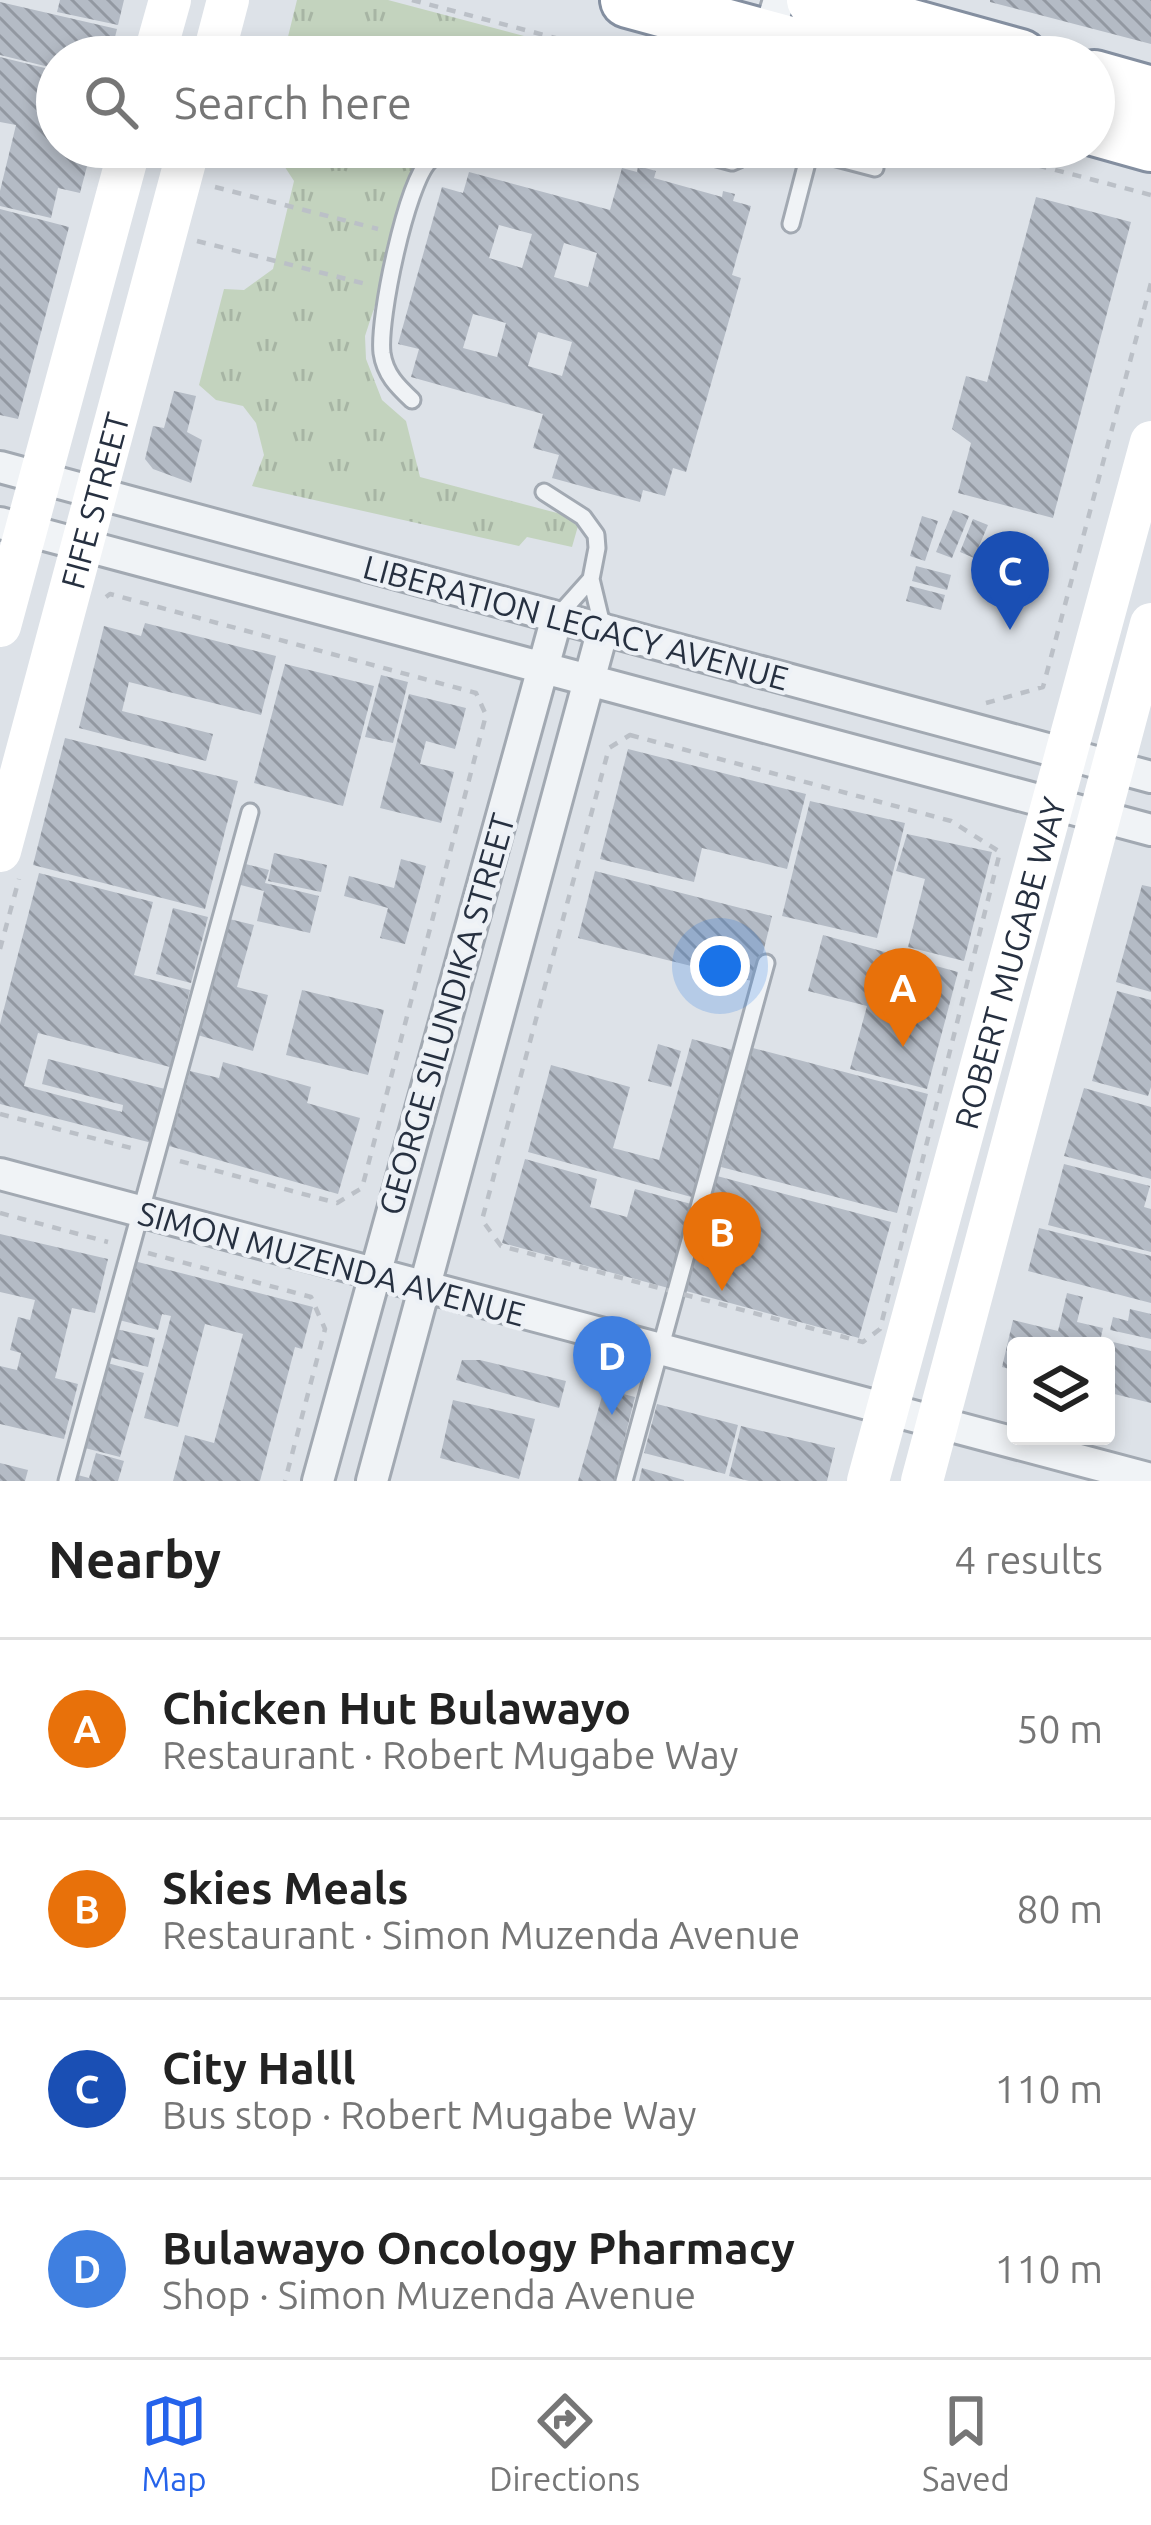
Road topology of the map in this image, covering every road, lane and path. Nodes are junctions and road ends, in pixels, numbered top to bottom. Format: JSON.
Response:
{"nodes":[{"id":1,"x":170,"y":0,"type":"edge"},
{"id":2,"x":228,"y":0,"type":"edge"},
{"id":3,"x":412,"y":0,"type":"edge"},
{"id":4,"x":628,"y":0,"type":"edge"},
{"id":5,"x":814,"y":0,"type":"edge"},
{"id":6,"x":711,"y":26,"type":"edge"},
{"id":7,"x":770,"y":32,"type":"edge"},
{"id":8,"x":160,"y":36,"type":"edge"},
{"id":9,"x":219,"y":36,"type":"edge"},
{"id":10,"x":548,"y":36,"type":"edge"},
{"id":11,"x":943,"y":36,"type":"edge"},
{"id":12,"x":1115,"y":84,"type":"edge"},
{"id":13,"x":1151,"y":94,"type":"edge"},
{"id":14,"x":1115,"y":134,"type":"edge"},
{"id":15,"x":1151,"y":144,"type":"edge"},
{"id":16,"x":123,"y":168,"type":"edge"},
{"id":17,"x":196,"y":168,"type":"edge"},
{"id":18,"x":203,"y":168,"type":"edge"},
{"id":19,"x":425,"y":168,"type":"edge"},
{"id":20,"x":806,"y":168,"type":"edge"},
{"id":21,"x":1048,"y":168,"type":"edge"},
{"id":22,"x":1151,"y":195,"type":"edge"},
{"id":23,"x":791,"y":224,"type":"dead end"},
{"id":24,"x":401,"y":235,"type":"junction"},
{"id":25,"x":191,"y":239,"type":"dead end"},
{"id":26,"x":1151,"y":283,"type":"edge"},
{"id":27,"x":389,"y":290,"type":"junction"},
{"id":28,"x":412,"y":400,"type":"dead end"},
{"id":29,"x":1151,"y":442,"type":"edge"},
{"id":30,"x":20,"y":472,"type":"edge"},
{"id":31,"x":544,"y":492,"type":"dead end"},
{"id":32,"x":96,"y":493,"type":"junction"},
{"id":33,"x":13,"y":527,"type":"edge"},
{"id":34,"x":82,"y":545,"type":"junction"},
{"id":35,"x":591,"y":579,"type":"junction"},
{"id":36,"x":92,"y":607,"type":"dead end"},
{"id":37,"x":557,"y":617,"type":"junction"},
{"id":38,"x":1151,"y":624,"type":"edge"},
{"id":39,"x":0,"y":626,"type":"edge"},
{"id":40,"x":603,"y":629,"type":"junction"},
{"id":41,"x":543,"y":668,"type":"junction"},
{"id":42,"x":589,"y":680,"type":"junction"},
{"id":43,"x":983,"y":704,"type":"dead end"},
{"id":44,"x":1065,"y":753,"type":"junction"},
{"id":45,"x":1132,"y":772,"type":"edge"},
{"id":46,"x":1052,"y":804,"type":"junction"},
{"id":47,"x":250,"y":812,"type":"dead end"},
{"id":48,"x":1099,"y":817,"type":"junction"},
{"id":49,"x":1151,"y":830,"type":"edge"},
{"id":50,"x":0,"y":851,"type":"edge"},
{"id":51,"x":766,"y":963,"type":"dead end"},
{"id":52,"x":0,"y":1114,"type":"edge"},
{"id":53,"x":155,"y":1155,"type":"junction"},
{"id":54,"x":0,"y":1174,"type":"edge"},
{"id":55,"x":140,"y":1211,"type":"junction"},
{"id":56,"x":0,"y":1213,"type":"edge"},
{"id":57,"x":129,"y":1248,"type":"junction"},
{"id":58,"x":374,"y":1274,"type":"junction"},
{"id":59,"x":425,"y":1287,"type":"junction"},
{"id":60,"x":660,"y":1350,"type":"junction"},
{"id":61,"x":888,"y":1410,"type":"junction"},
{"id":62,"x":938,"y":1423,"type":"junction"},
{"id":63,"x":1151,"y":1479,"type":"edge"},
{"id":64,"x":67,"y":1481,"type":"edge"},
{"id":65,"x":285,"y":1481,"type":"edge"},
{"id":66,"x":318,"y":1481,"type":"edge"},
{"id":67,"x":372,"y":1481,"type":"edge"},
{"id":68,"x":624,"y":1481,"type":"edge"},
{"id":69,"x":868,"y":1481,"type":"edge"},
{"id":70,"x":922,"y":1481,"type":"edge"}],
"edges":[{"from":1,"to":8,"type":"main road"},
{"from":2,"to":9,"type":"main road"},
{"from":3,"to":10,"type":"path"},
{"from":4,"to":6,"type":"highway"},
{"from":5,"to":11,"type":"highway"},
{"from":6,"to":7,"type":"highway"},
{"from":12,"to":13,"type":"highway"},
{"from":14,"to":15,"type":"highway"},
{"from":16,"to":30,"type":"main road","name":"FIFE STREET"},
{"from":17,"to":32,"type":"main road","name":"FIFE STREET"},
{"from":18,"to":24,"type":"path"},
{"from":19,"to":24,"type":"lane"},
{"from":20,"to":23,"type":"lane"},
{"from":21,"to":22,"type":"path"},
{"from":24,"to":27,"type":"lane"},
{"from":25,"to":27,"type":"path"},
{"from":26,"to":43,"type":"path"},
{"from":27,"to":28,"type":"lane"},
{"from":29,"to":44,"type":"main road","name":"ROBERT MUGABE WAY"},
{"from":30,"to":32,"type":"street","name":"LIBERATION LEGACY AVENUE"},
{"from":30,"to":33,"type":"main road","name":"FIFE STREET"},
{"from":31,"to":35,"type":"lane"},
{"from":32,"to":34,"type":"main road","name":"FIFE STREET"},
{"from":32,"to":37,"type":"street","name":"LIBERATION LEGACY AVENUE"},
{"from":33,"to":34,"type":"street","name":"LIBERATION LEGACY AVENUE"},
{"from":33,"to":39,"type":"main road","name":"FIFE STREET"},
{"from":34,"to":41,"type":"street","name":"LIBERATION LEGACY AVENUE"},
{"from":34,"to":50,"type":"main road","name":"FIFE STREET"},
{"from":35,"to":37,"type":"lane"},
{"from":35,"to":40,"type":"lane"},
{"from":36,"to":53,"type":"path"},
{"from":37,"to":40,"type":"street","name":"LIBERATION LEGACY AVENUE"},
{"from":37,"to":41,"type":"street","name":"GEORGE SILUNDIKA STREET"},
{"from":38,"to":45,"type":"main road","name":"ROBERT MUGABE WAY"},
{"from":40,"to":42,"type":"street","name":"GEORGE SILUNDIKA STREET"},
{"from":40,"to":44,"type":"street","name":"LIBERATION LEGACY AVENUE"},
{"from":41,"to":42,"type":"street","name":"LIBERATION LEGACY AVENUE"},
{"from":41,"to":58,"type":"street","name":"GEORGE SILUNDIKA STREET"},
{"from":42,"to":46,"type":"street","name":"LIBERATION LEGACY AVENUE"},
{"from":42,"to":59,"type":"street","name":"GEORGE SILUNDIKA STREET"},
{"from":44,"to":45,"type":"street","name":"LIBERATION LEGACY AVENUE"},
{"from":44,"to":46,"type":"main road","name":"ROBERT MUGABE WAY"},
{"from":45,"to":48,"type":"main road","name":"ROBERT MUGABE WAY"},
{"from":46,"to":48,"type":"street","name":"LIBERATION LEGACY AVENUE"},
{"from":46,"to":61,"type":"main road","name":"ROBERT MUGABE WAY"},
{"from":47,"to":53,"type":"lane"},
{"from":48,"to":49,"type":"street","name":"LIBERATION LEGACY AVENUE"},
{"from":48,"to":62,"type":"main road","name":"ROBERT MUGABE WAY"},
{"from":51,"to":60,"type":"lane"},
{"from":52,"to":53,"type":"path"},
{"from":53,"to":55,"type":"lane"},
{"from":54,"to":55,"type":"street","name":"SIMON MUZENDA AVENUE"},
{"from":55,"to":57,"type":"lane"},
{"from":55,"to":58,"type":"street","name":"SIMON MUZENDA AVENUE"},
{"from":56,"to":57,"type":"path"},
{"from":57,"to":64,"type":"lane"},
{"from":57,"to":65,"type":"path"},
{"from":58,"to":59,"type":"street","name":"SIMON MUZENDA AVENUE"},
{"from":58,"to":66,"type":"street","name":"GEORGE SILUNDIKA STREET"},
{"from":59,"to":60,"type":"street","name":"SIMON MUZENDA AVENUE"},
{"from":59,"to":67,"type":"street","name":"GEORGE SILUNDIKA STREET"},
{"from":60,"to":61,"type":"street","name":"SIMON MUZENDA AVENUE"},
{"from":60,"to":68,"type":"lane"},
{"from":61,"to":62,"type":"street","name":"SIMON MUZENDA AVENUE"},
{"from":61,"to":69,"type":"main road","name":"ROBERT MUGABE WAY"},
{"from":62,"to":63,"type":"street","name":"SIMON MUZENDA AVENUE"},
{"from":62,"to":70,"type":"main road","name":"ROBERT MUGABE WAY"}]}
